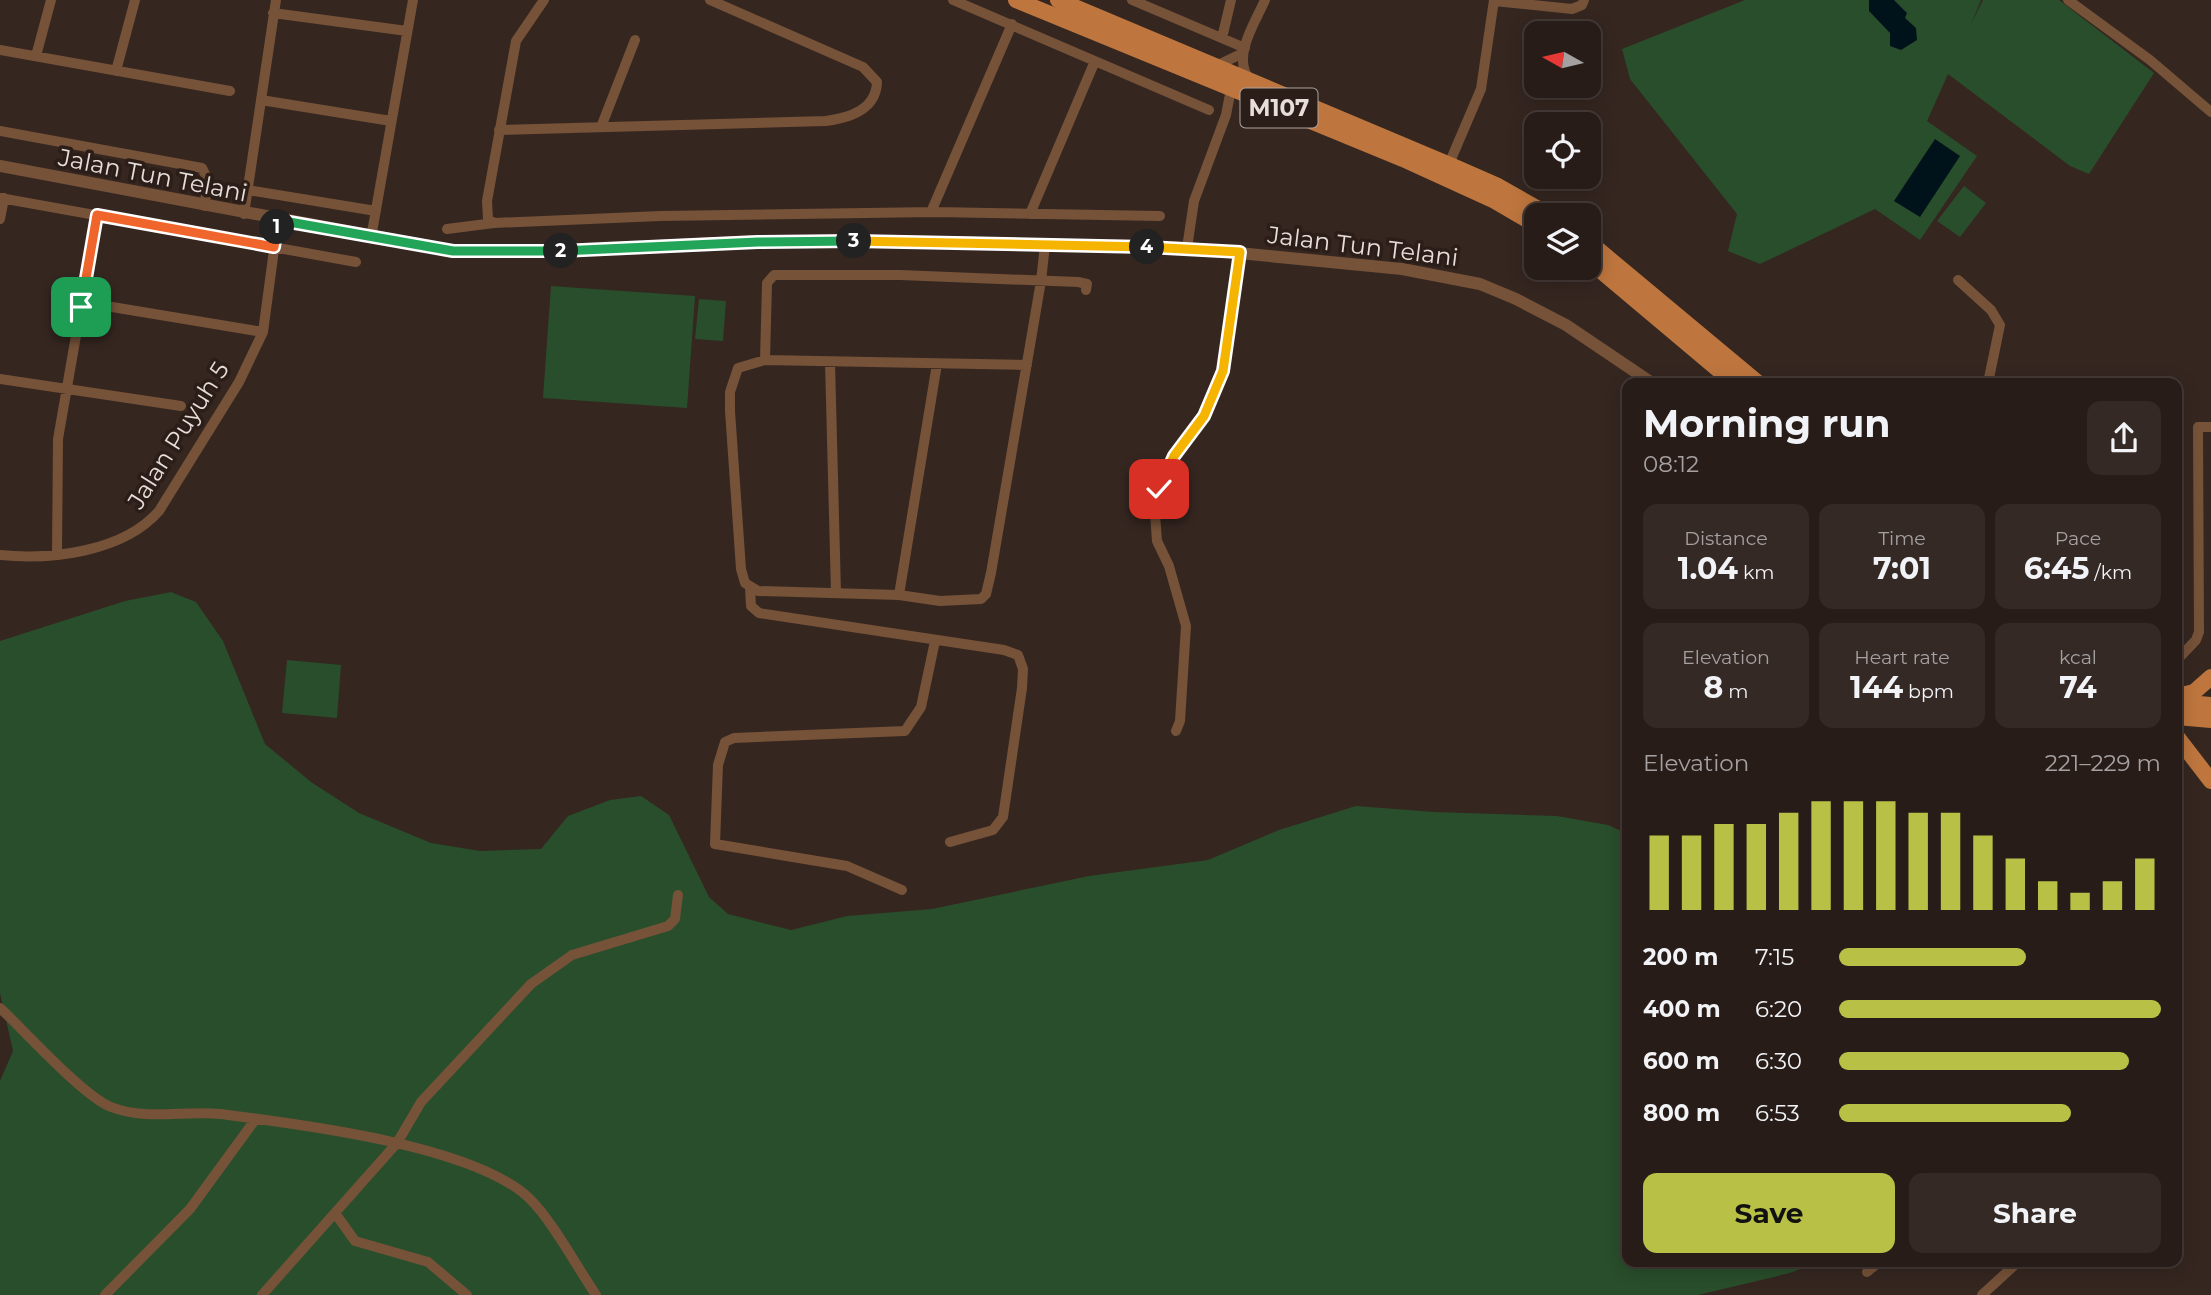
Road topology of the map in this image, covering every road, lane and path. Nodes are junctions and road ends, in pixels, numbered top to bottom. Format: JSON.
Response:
{"nodes":[{"id":1,"x":51,"y":0,"type":"edge"},
{"id":2,"x":135,"y":0,"type":"edge"},
{"id":3,"x":276,"y":0,"type":"edge"},
{"id":4,"x":412,"y":0,"type":"edge"},
{"id":5,"x":544,"y":0,"type":"edge"},
{"id":6,"x":710,"y":0,"type":"edge"},
{"id":7,"x":953,"y":0,"type":"edge"},
{"id":8,"x":1016,"y":0,"type":"edge"},
{"id":9,"x":1058,"y":0,"type":"edge"},
{"id":10,"x":1132,"y":0,"type":"edge"},
{"id":11,"x":1231,"y":0,"type":"edge"},
{"id":12,"x":1265,"y":0,"type":"edge"},
{"id":13,"x":1584,"y":0,"type":"edge"},
{"id":14,"x":2068,"y":0,"type":"edge"},
{"id":15,"x":1494,"y":1,"type":"edge"},
{"id":16,"x":273,"y":13,"type":"junction"},
{"id":17,"x":1012,"y":24,"type":"junction"},
{"id":18,"x":407,"y":31,"type":"junction"},
{"id":19,"x":1222,"y":38,"type":"junction"},
{"id":20,"x":635,"y":40,"type":"dead end"},
{"id":21,"x":0,"y":50,"type":"edge"},
{"id":22,"x":1244,"y":51,"type":"junction"},
{"id":23,"x":36,"y":56,"type":"junction"},
{"id":24,"x":1095,"y":61,"type":"junction"},
{"id":25,"x":1216,"y":66,"type":"junction"},
{"id":26,"x":116,"y":71,"type":"junction"},
{"id":27,"x":1249,"y":79,"type":"junction"},
{"id":28,"x":1231,"y":89,"type":"junction"},
{"id":29,"x":230,"y":91,"type":"dead end"},
{"id":30,"x":261,"y":100,"type":"junction"},
{"id":31,"x":1209,"y":110,"type":"dead end"},
{"id":32,"x":2211,"y":112,"type":"edge"},
{"id":33,"x":391,"y":121,"type":"junction"},
{"id":34,"x":601,"y":127,"type":"junction"},
{"id":35,"x":499,"y":130,"type":"junction"},
{"id":36,"x":0,"y":131,"type":"edge"},
{"id":37,"x":1449,"y":164,"type":"junction"},
{"id":38,"x":0,"y":166,"type":"edge"},
{"id":39,"x":248,"y":190,"type":"junction"},
{"id":40,"x":2,"y":198,"type":"edge"},
{"id":41,"x":1528,"y":203,"type":"edge"},
{"id":42,"x":205,"y":206,"type":"junction"},
{"id":43,"x":376,"y":211,"type":"junction"},
{"id":44,"x":931,"y":212,"type":"junction"},
{"id":45,"x":244,"y":214,"type":"junction"},
{"id":46,"x":1030,"y":214,"type":"junction"},
{"id":47,"x":97,"y":215,"type":"junction"},
{"id":48,"x":1160,"y":216,"type":"dead end"},
{"id":49,"x":1524,"y":218,"type":"edge"},
{"id":50,"x":0,"y":219,"type":"edge"},
{"id":51,"x":278,"y":220,"type":"junction"},
{"id":52,"x":494,"y":223,"type":"junction"},
{"id":53,"x":447,"y":229,"type":"dead end"},
{"id":54,"x":371,"y":238,"type":"junction"},
{"id":55,"x":1045,"y":245,"type":"junction"},
{"id":56,"x":274,"y":247,"type":"junction"},
{"id":57,"x":1187,"y":248,"type":"junction"},
{"id":58,"x":1240,"y":252,"type":"junction"},
{"id":59,"x":1601,"y":252,"type":"edge"},
{"id":60,"x":356,"y":262,"type":"dead end"},
{"id":61,"x":1601,"y":271,"type":"edge"},
{"id":62,"x":1958,"y":280,"type":"dead end"},
{"id":63,"x":1041,"y":281,"type":"junction"},
{"id":64,"x":1086,"y":290,"type":"dead end"},
{"id":65,"x":82,"y":302,"type":"junction"},
{"id":66,"x":263,"y":332,"type":"junction"},
{"id":67,"x":765,"y":360,"type":"junction"},
{"id":68,"x":830,"y":362,"type":"junction"},
{"id":69,"x":937,"y":364,"type":"junction"},
{"id":70,"x":1027,"y":365,"type":"junction"},
{"id":71,"x":1646,"y":378,"type":"edge"},
{"id":72,"x":1727,"y":378,"type":"edge"},
{"id":73,"x":1752,"y":378,"type":"edge"},
{"id":74,"x":1989,"y":378,"type":"edge"},
{"id":75,"x":0,"y":379,"type":"edge"},
{"id":76,"x":66,"y":389,"type":"junction"},
{"id":77,"x":181,"y":406,"type":"dead end"},
{"id":78,"x":2211,"y":427,"type":"edge"},
{"id":79,"x":57,"y":553,"type":"junction"},
{"id":80,"x":0,"y":555,"type":"edge"},
{"id":81,"x":750,"y":588,"type":"junction"},
{"id":82,"x":836,"y":593,"type":"junction"},
{"id":83,"x":899,"y":595,"type":"junction"},
{"id":84,"x":934,"y":641,"type":"junction"},
{"id":85,"x":2182,"y":655,"type":"edge"},
{"id":86,"x":2211,"y":677,"type":"edge"},
{"id":87,"x":2182,"y":695,"type":"edge"},
{"id":88,"x":2182,"y":702,"type":"edge"},
{"id":89,"x":2211,"y":705,"type":"edge"},
{"id":90,"x":2182,"y":717,"type":"edge"},
{"id":91,"x":2211,"y":720,"type":"edge"},
{"id":92,"x":1176,"y":732,"type":"dead end"},
{"id":93,"x":2182,"y":743,"type":"edge"},
{"id":94,"x":2211,"y":780,"type":"edge"},
{"id":95,"x":950,"y":842,"type":"dead end"},
{"id":96,"x":902,"y":890,"type":"dead end"},
{"id":97,"x":678,"y":895,"type":"dead end"},
{"id":98,"x":0,"y":1008,"type":"edge"},
{"id":99,"x":255,"y":1119,"type":"junction"},
{"id":100,"x":397,"y":1143,"type":"junction"},
{"id":101,"x":335,"y":1213,"type":"junction"},
{"id":102,"x":1873,"y":1267,"type":"edge"},
{"id":103,"x":2013,"y":1267,"type":"edge"},
{"id":104,"x":1867,"y":1272,"type":"dead end"},
{"id":105,"x":105,"y":1295,"type":"edge"},
{"id":106,"x":262,"y":1295,"type":"edge"},
{"id":107,"x":467,"y":1295,"type":"edge"},
{"id":108,"x":596,"y":1295,"type":"edge"},
{"id":109,"x":1982,"y":1295,"type":"edge"}],
"edges":[{"from":1,"to":23,"type":"street"},
{"from":2,"to":26,"type":"street"},
{"from":3,"to":16,"type":"street"},
{"from":4,"to":18,"type":"street"},
{"from":5,"to":35,"type":"street"},
{"from":6,"to":34,"type":"street"},
{"from":7,"to":17,"type":"street"},
{"from":8,"to":28,"type":"main road","number":"M107"},
{"from":9,"to":25,"type":"main road","number":"M107"},
{"from":10,"to":19,"type":"street"},
{"from":11,"to":19,"type":"street"},
{"from":12,"to":22,"type":"street"},
{"from":13,"to":15,"type":"street"},
{"from":14,"to":32,"type":"street"},
{"from":15,"to":37,"type":"street"},
{"from":16,"to":18,"type":"street"},
{"from":16,"to":30,"type":"street"},
{"from":17,"to":24,"type":"street"},
{"from":17,"to":44,"type":"street"},
{"from":18,"to":33,"type":"street"},
{"from":19,"to":22,"type":"street"},
{"from":20,"to":34,"type":"street"},
{"from":21,"to":23,"type":"street"},
{"from":22,"to":25,"type":"street"},
{"from":22,"to":27,"type":"street"},
{"from":23,"to":26,"type":"street"},
{"from":24,"to":31,"type":"street"},
{"from":24,"to":46,"type":"street"},
{"from":25,"to":27,"type":"main road","number":"M107"},
{"from":26,"to":29,"type":"street"},
{"from":27,"to":37,"type":"main road","number":"M107"},
{"from":28,"to":49,"type":"main road","number":"M107"},
{"from":28,"to":57,"type":"street"},
{"from":30,"to":33,"type":"street"},
{"from":30,"to":39,"type":"street"},
{"from":33,"to":43,"type":"street"},
{"from":34,"to":35,"type":"street"},
{"from":35,"to":52,"type":"street"},
{"from":36,"to":42,"type":"street"},
{"from":37,"to":41,"type":"main road","number":"M107"},
{"from":38,"to":42,"type":"street","name":"Jalan Tun Telani"},
{"from":39,"to":43,"type":"street"},
{"from":39,"to":45,"type":"street"},
{"from":40,"to":47,"type":"street"},
{"from":40,"to":50,"type":"street"},
{"from":42,"to":45,"type":"street","name":"Jalan Tun Telani"},
{"from":43,"to":54,"type":"street"},
{"from":44,"to":46,"type":"street"},
{"from":44,"to":52,"type":"street"},
{"from":45,"to":51,"type":"street","name":"Jalan Tun Telani"},
{"from":46,"to":48,"type":"street"},
{"from":47,"to":56,"type":"street"},
{"from":47,"to":65,"type":"street"},
{"from":51,"to":54,"type":"street","name":"Jalan Tun Telani"},
{"from":51,"to":56,"type":"street","name":"Jalan Puyuh 5"},
{"from":52,"to":53,"type":"street"},
{"from":54,"to":55,"type":"street","name":"Jalan Tun Telani"},
{"from":55,"to":57,"type":"street","name":"Jalan Tun Telani"},
{"from":55,"to":63,"type":"street"},
{"from":56,"to":60,"type":"street"},
{"from":56,"to":66,"type":"street","name":"Jalan Puyuh 5"},
{"from":57,"to":58,"type":"street","name":"Jalan Tun Telani"},
{"from":58,"to":71,"type":"street","name":"Jalan Tun Telani"},
{"from":58,"to":92,"type":"street"},
{"from":59,"to":73,"type":"main road"},
{"from":61,"to":72,"type":"main road"},
{"from":62,"to":74,"type":"street"},
{"from":63,"to":64,"type":"street"},
{"from":63,"to":67,"type":"street"},
{"from":63,"to":70,"type":"street"},
{"from":65,"to":66,"type":"street"},
{"from":65,"to":76,"type":"street"},
{"from":66,"to":79,"type":"street","name":"Jalan Puyuh 5"},
{"from":67,"to":68,"type":"street"},
{"from":67,"to":81,"type":"street"},
{"from":68,"to":69,"type":"street"},
{"from":68,"to":82,"type":"street"},
{"from":69,"to":70,"type":"street"},
{"from":69,"to":83,"type":"street"},
{"from":70,"to":83,"type":"street"},
{"from":75,"to":76,"type":"street"},
{"from":76,"to":77,"type":"street"},
{"from":76,"to":79,"type":"street"},
{"from":78,"to":85,"type":"street"},
{"from":79,"to":80,"type":"street","name":"Jalan Puyuh 5"},
{"from":81,"to":82,"type":"street"},
{"from":81,"to":84,"type":"street"},
{"from":82,"to":83,"type":"street"},
{"from":84,"to":95,"type":"street"},
{"from":84,"to":96,"type":"street"},
{"from":86,"to":87,"type":"main road"},
{"from":88,"to":89,"type":"main road"},
{"from":90,"to":91,"type":"main road"},
{"from":93,"to":94,"type":"main road"},
{"from":97,"to":100,"type":"street"},
{"from":98,"to":99,"type":"street"},
{"from":99,"to":100,"type":"street"},
{"from":99,"to":105,"type":"street"},
{"from":100,"to":101,"type":"street"},
{"from":100,"to":108,"type":"street"},
{"from":101,"to":106,"type":"street"},
{"from":101,"to":107,"type":"street"},
{"from":102,"to":104,"type":"street"},
{"from":103,"to":109,"type":"street"}]}
